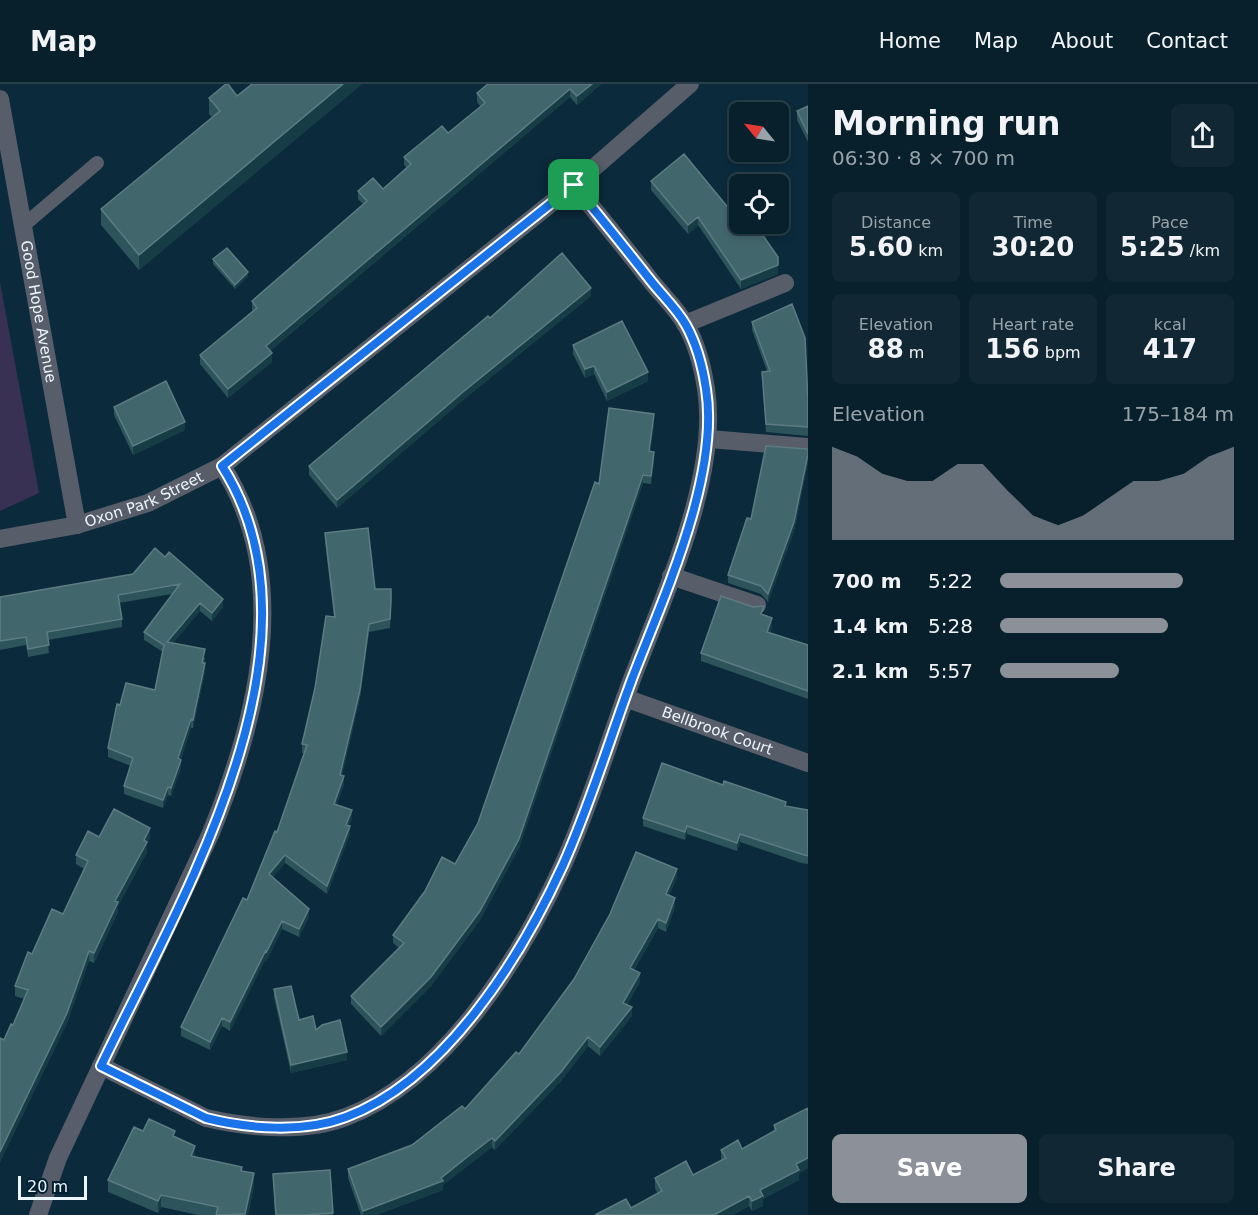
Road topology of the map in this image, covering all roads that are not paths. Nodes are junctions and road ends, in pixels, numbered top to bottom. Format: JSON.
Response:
{"nodes":[{"id":1,"x":690,"y":84,"type":"edge"},
{"id":2,"x":0,"y":99,"type":"edge"},
{"id":3,"x":97,"y":163,"type":"dead end"},
{"id":4,"x":574,"y":185,"type":"junction"},
{"id":5,"x":24,"y":225,"type":"junction"},
{"id":6,"x":785,"y":283,"type":"dead end"},
{"id":7,"x":685,"y":324,"type":"junction"},
{"id":8,"x":709,"y":438,"type":"junction"},
{"id":9,"x":808,"y":447,"type":"edge"},
{"id":10,"x":222,"y":466,"type":"junction"},
{"id":11,"x":77,"y":525,"type":"junction"},
{"id":12,"x":0,"y":539,"type":"edge"},
{"id":13,"x":671,"y":576,"type":"junction"},
{"id":14,"x":758,"y":605,"type":"edge"},
{"id":15,"x":625,"y":698,"type":"junction"},
{"id":16,"x":808,"y":763,"type":"edge"},
{"id":17,"x":101,"y":1066,"type":"junction"},
{"id":18,"x":38,"y":1215,"type":"edge"}],
"edges":[{"from":1,"to":4,"type":"street","name":"Oxon Park Street"},
{"from":2,"to":5,"type":"street","name":"Good Hope Avenue"},
{"from":3,"to":5,"type":"lane"},
{"from":4,"to":7,"type":"street"},
{"from":4,"to":10,"type":"street","name":"Oxon Park Street"},
{"from":5,"to":11,"type":"street","name":"Good Hope Avenue"},
{"from":6,"to":7,"type":"street"},
{"from":7,"to":8,"type":"street"},
{"from":8,"to":9,"type":"street"},
{"from":8,"to":13,"type":"street"},
{"from":10,"to":11,"type":"street","name":"Oxon Park Street"},
{"from":10,"to":17,"type":"street"},
{"from":11,"to":12,"type":"street","name":"Oxon Park Street"},
{"from":13,"to":14,"type":"street"},
{"from":13,"to":15,"type":"street"},
{"from":15,"to":16,"type":"street","name":"Bellbrook Court"},
{"from":15,"to":17,"type":"street"},
{"from":17,"to":18,"type":"street"}]}
